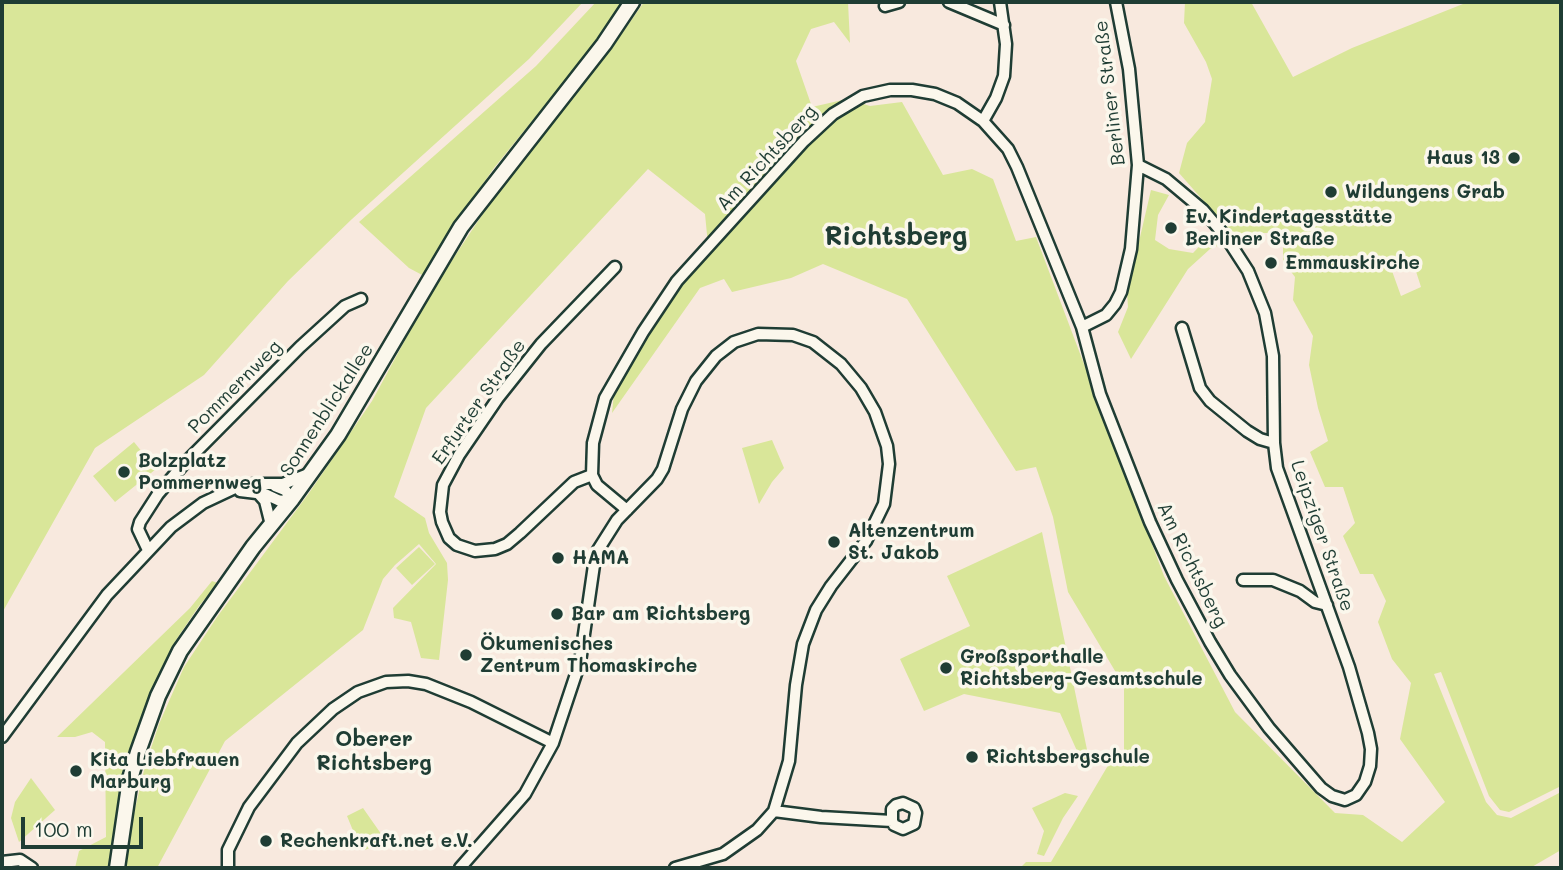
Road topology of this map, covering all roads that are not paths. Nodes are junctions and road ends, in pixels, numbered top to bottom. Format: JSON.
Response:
{"nodes":[{"id":1,"x":632,"y":2,"type":"edge"},
{"id":2,"x":899,"y":2,"type":"edge"},
{"id":3,"x":949,"y":2,"type":"edge"},
{"id":4,"x":1000,"y":2,"type":"edge"},
{"id":5,"x":1116,"y":2,"type":"edge"},
{"id":6,"x":885,"y":6,"type":"dead end"},
{"id":7,"x":1004,"y":25,"type":"junction"},
{"id":8,"x":983,"y":121,"type":"junction"},
{"id":9,"x":1138,"y":165,"type":"junction"},
{"id":10,"x":615,"y":267,"type":"dead end"},
{"id":11,"x":361,"y":299,"type":"dead end"},
{"id":12,"x":1082,"y":327,"type":"junction"},
{"id":13,"x":1182,"y":328,"type":"dead end"},
{"id":14,"x":1274,"y":443,"type":"junction"},
{"id":15,"x":310,"y":473,"type":"junction"},
{"id":16,"x":592,"y":475,"type":"junction"},
{"id":17,"x":272,"y":485,"type":"junction"},
{"id":18,"x":229,"y":492,"type":"junction"},
{"id":19,"x":256,"y":492,"type":"junction"},
{"id":20,"x":292,"y":499,"type":"junction"},
{"id":21,"x":627,"y":510,"type":"junction"},
{"id":22,"x":271,"y":525,"type":"junction"},
{"id":23,"x":148,"y":550,"type":"junction"},
{"id":24,"x":1243,"y":580,"type":"dead end"},
{"id":25,"x":1327,"y":605,"type":"junction"},
{"id":26,"x":2,"y":737,"type":"edge"},
{"id":27,"x":553,"y":743,"type":"junction"},
{"id":28,"x":1356,"y":796,"type":"joint"},
{"id":29,"x":774,"y":811,"type":"junction"},
{"id":30,"x":892,"y":821,"type":"dead end"},
{"id":31,"x":2,"y":862,"type":"edge"},
{"id":32,"x":32,"y":868,"type":"edge"},
{"id":33,"x":117,"y":868,"type":"edge"},
{"id":34,"x":228,"y":868,"type":"edge"},
{"id":35,"x":460,"y":868,"type":"edge"},
{"id":36,"x":675,"y":868,"type":"edge"}],
"edges":[{"from":1,"to":15,"type":"main road","name":"Sonnenblickallee"},
{"from":2,"to":6,"type":"street"},
{"from":3,"to":7,"type":"street"},
{"from":4,"to":7,"type":"street"},
{"from":5,"to":9,"type":"street","name":"Berliner Straße"},
{"from":7,"to":8,"type":"street"},
{"from":8,"to":12,"type":"street","name":"Am Richtsberg"},
{"from":8,"to":16,"type":"street","name":"Am Richtsberg"},
{"from":9,"to":12,"type":"street","name":"Berliner Straße"},
{"from":9,"to":14,"type":"street","name":"Leipziger Straße"},
{"from":10,"to":16,"type":"street","name":"Erfurter Straße"},
{"from":11,"to":23,"type":"street","name":"Pommernweg"},
{"from":12,"to":28,"type":"street","name":"Am Richtsberg"},
{"from":13,"to":14,"type":"street"},
{"from":14,"to":25,"type":"street","name":"Leipziger Straße"},
{"from":15,"to":17,"type":"street"},
{"from":15,"to":20,"type":"main road","name":"Sonnenblickallee"},
{"from":16,"to":21,"type":"street"},
{"from":17,"to":18,"type":"street"},
{"from":17,"to":20,"type":"street"},
{"from":18,"to":19,"type":"street"},
{"from":18,"to":23,"type":"street"},
{"from":19,"to":20,"type":"street"},
{"from":19,"to":22,"type":"street"},
{"from":20,"to":22,"type":"main road","name":"Sonnenblickallee"},
{"from":21,"to":27,"type":"street"},
{"from":21,"to":29,"type":"street"},
{"from":22,"to":33,"type":"main road","name":"Sonnenblickallee"},
{"from":23,"to":26,"type":"street"},
{"from":24,"to":25,"type":"street"},
{"from":25,"to":28,"type":"street","name":"Leipziger Straße"},
{"from":27,"to":34,"type":"street"},
{"from":27,"to":35,"type":"street"},
{"from":29,"to":30,"type":"street"},
{"from":29,"to":36,"type":"street"},
{"from":31,"to":32,"type":"street"}]}
